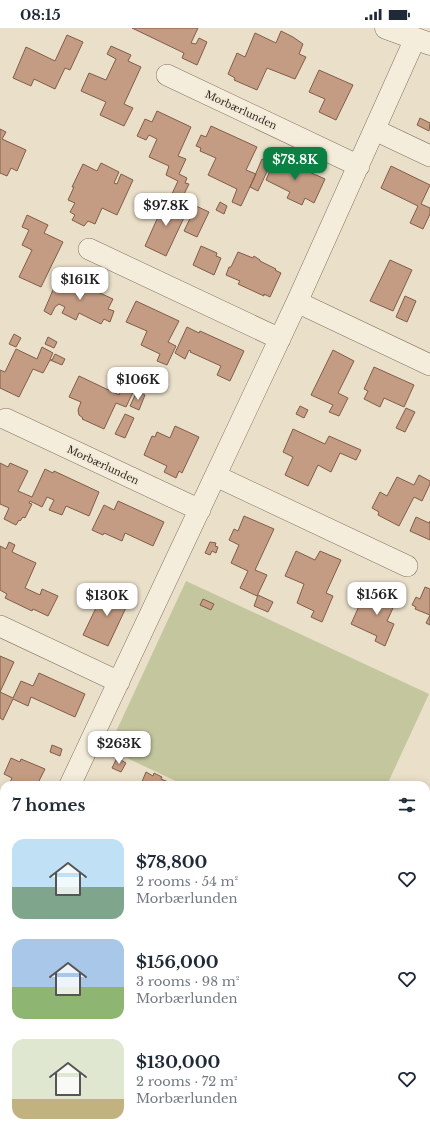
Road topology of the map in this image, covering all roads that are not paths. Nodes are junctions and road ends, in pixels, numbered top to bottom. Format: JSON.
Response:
{"nodes":[{"id":1,"x":386,"y":28,"type":"edge"},
{"id":2,"x":423,"y":42,"type":"edge"},
{"id":3,"x":167,"y":75,"type":"dead end"},
{"id":4,"x":375,"y":130,"type":"junction"},
{"id":5,"x":430,"y":156,"type":"edge"},
{"id":6,"x":359,"y":166,"type":"junction"},
{"id":7,"x":89,"y":249,"type":"dead end"},
{"id":8,"x":297,"y":302,"type":"junction"},
{"id":9,"x":280,"y":339,"type":"junction"},
{"id":10,"x":430,"y":365,"type":"edge"},
{"id":11,"x":6,"y":419,"type":"dead end"},
{"id":12,"x":216,"y":476,"type":"junction"},
{"id":13,"x":200,"y":510,"type":"junction"},
{"id":14,"x":408,"y":566,"type":"dead end"},
{"id":15,"x":0,"y":626,"type":"edge"},
{"id":16,"x":119,"y":682,"type":"junction"},
{"id":17,"x":72,"y":781,"type":"edge"}],
"edges":[{"from":1,"to":2,"type":"street"},
{"from":2,"to":4,"type":"street"},
{"from":3,"to":6,"type":"street","name":"Morbærlunden"},
{"from":4,"to":5,"type":"street"},
{"from":4,"to":6,"type":"street"},
{"from":6,"to":8,"type":"street"},
{"from":7,"to":9,"type":"street"},
{"from":8,"to":9,"type":"street"},
{"from":8,"to":10,"type":"street"},
{"from":9,"to":12,"type":"street"},
{"from":11,"to":13,"type":"street","name":"Morbærlunden"},
{"from":12,"to":13,"type":"street"},
{"from":12,"to":14,"type":"street"},
{"from":13,"to":16,"type":"street"},
{"from":15,"to":16,"type":"street"},
{"from":16,"to":17,"type":"street"}]}
